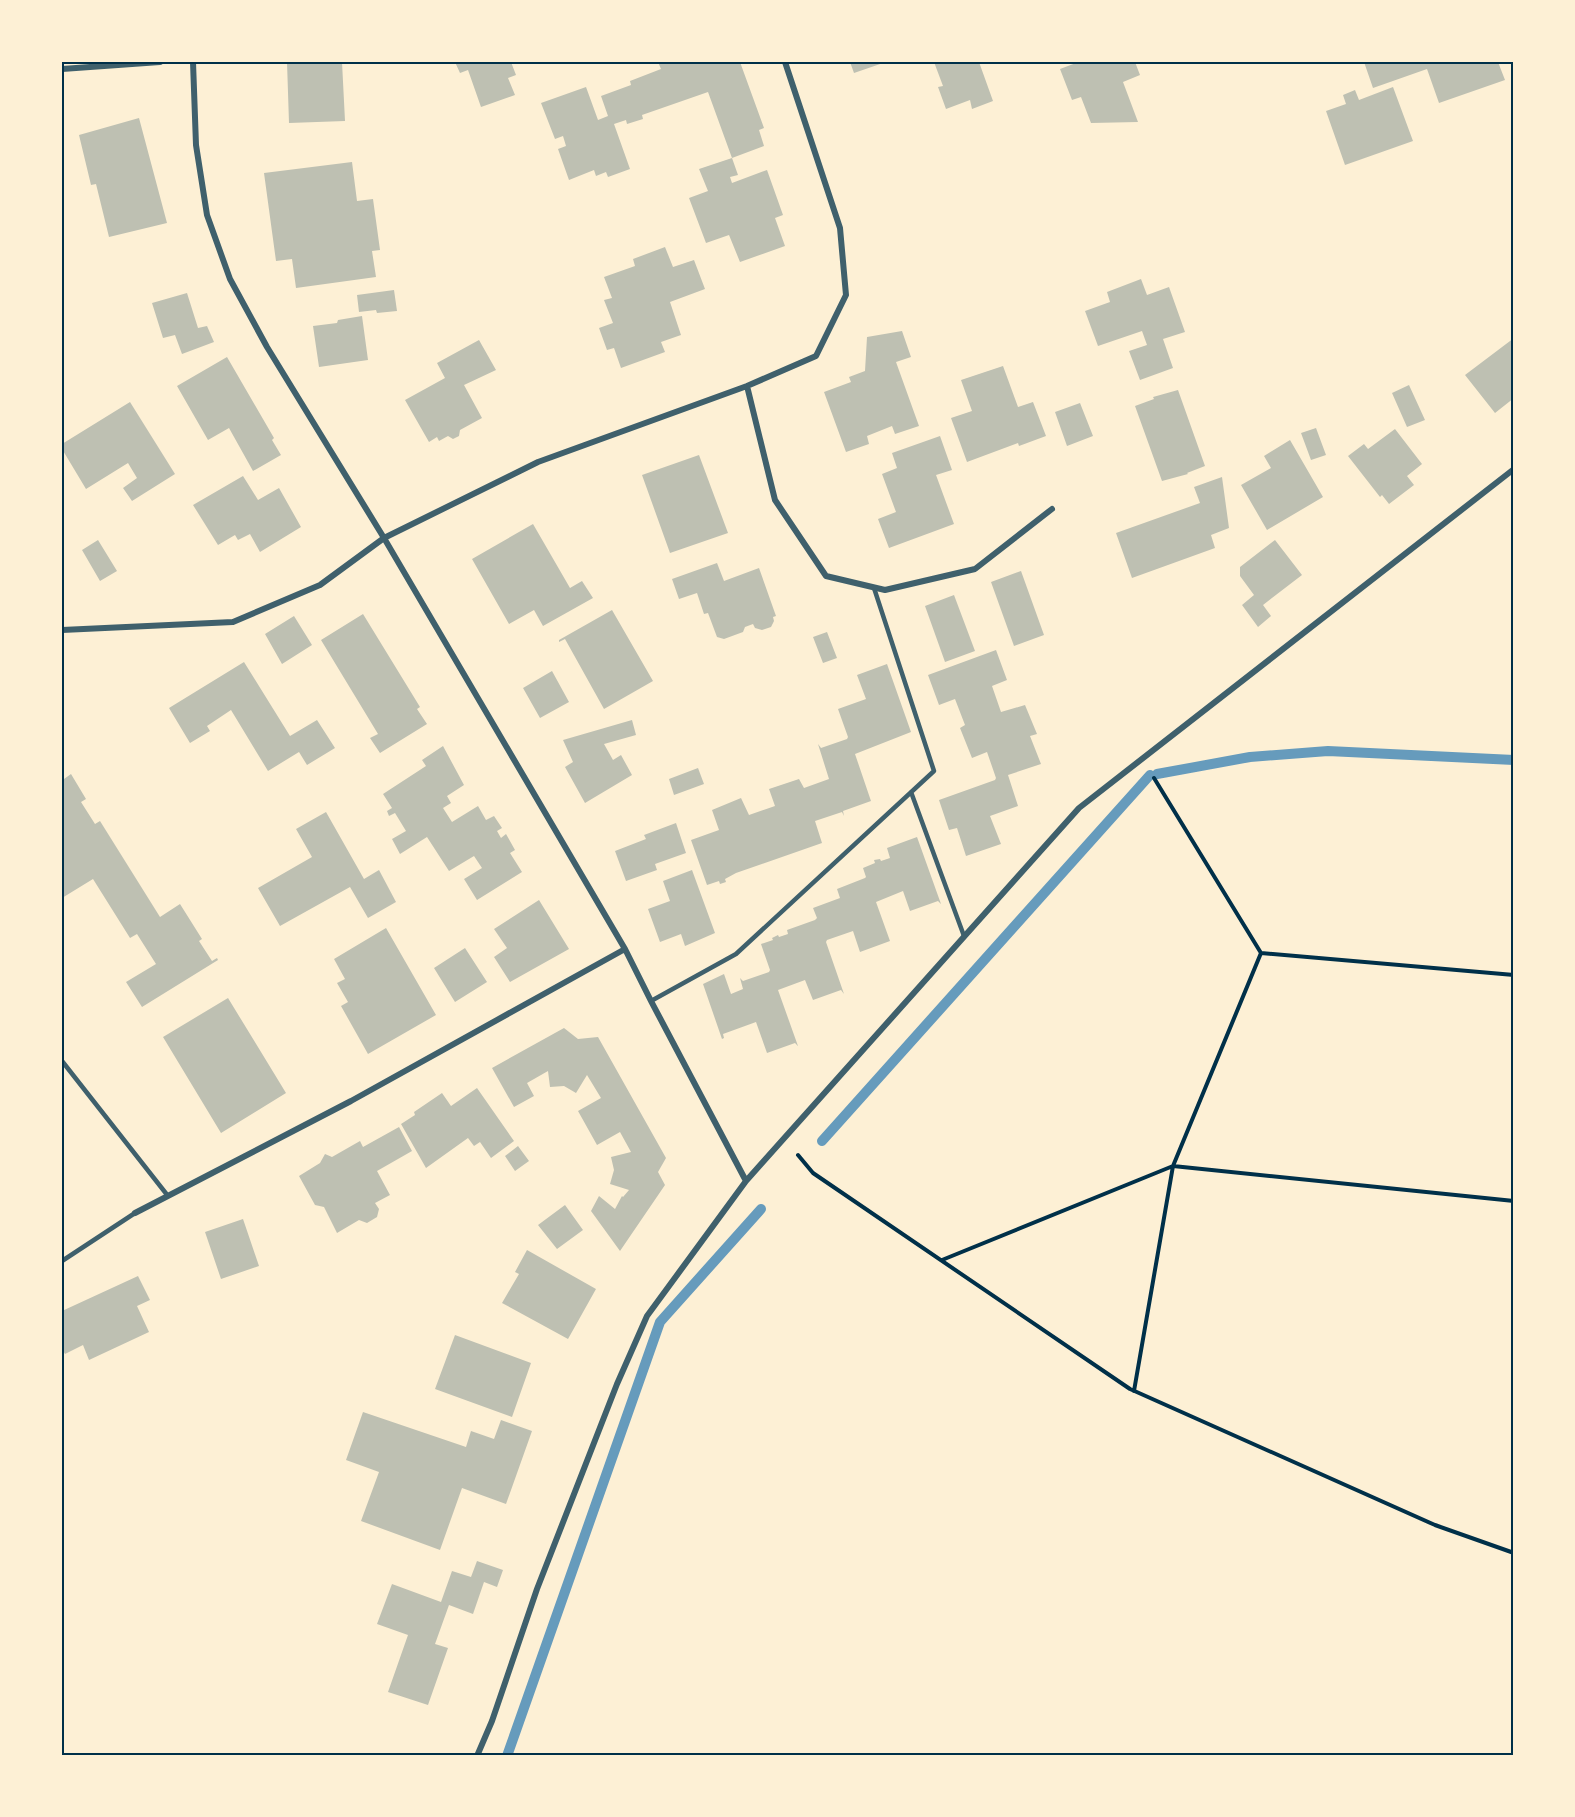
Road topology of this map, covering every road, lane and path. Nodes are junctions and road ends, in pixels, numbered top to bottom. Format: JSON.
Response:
{"nodes":[{"id":1,"x":160,"y":62,"type":"edge"},
{"id":2,"x":193,"y":62,"type":"edge"},
{"id":3,"x":785,"y":62,"type":"edge"},
{"id":4,"x":62,"y":69,"type":"edge"},
{"id":5,"x":747,"y":386,"type":"junction"},
{"id":6,"x":1514,"y":469,"type":"edge"},
{"id":7,"x":1052,"y":509,"type":"dead end"},
{"id":8,"x":384,"y":538,"type":"junction"},
{"id":9,"x":874,"y":588,"type":"junction"},
{"id":10,"x":62,"y":630,"type":"edge"},
{"id":11,"x":1142,"y":759,"type":"junction"},
{"id":12,"x":911,"y":792,"type":"junction"},
{"id":13,"x":964,"y":936,"type":"junction"},
{"id":14,"x":626,"y":949,"type":"junction"},
{"id":15,"x":1261,"y":952,"type":"junction"},
{"id":16,"x":1514,"y":975,"type":"edge"},
{"id":17,"x":651,"y":1001,"type":"junction"},
{"id":18,"x":62,"y":1061,"type":"edge"},
{"id":19,"x":783,"y":1139,"type":"junction"},
{"id":20,"x":1173,"y":1166,"type":"junction"},
{"id":21,"x":746,"y":1181,"type":"junction"},
{"id":22,"x":168,"y":1196,"type":"junction"},
{"id":23,"x":1514,"y":1201,"type":"edge"},
{"id":24,"x":135,"y":1213,"type":"joint"},
{"id":25,"x":941,"y":1260,"type":"junction"},
{"id":26,"x":62,"y":1261,"type":"edge"},
{"id":27,"x":1134,"y":1391,"type":"junction"},
{"id":28,"x":1514,"y":1553,"type":"edge"},
{"id":29,"x":477,"y":1755,"type":"edge"}],
"edges":[{"from":1,"to":4,"type":"street"},
{"from":2,"to":8,"type":"street"},
{"from":3,"to":5,"type":"street"},
{"from":5,"to":8,"type":"street"},
{"from":5,"to":9,"type":"street"},
{"from":6,"to":11,"type":"street"},
{"from":7,"to":9,"type":"street"},
{"from":8,"to":10,"type":"street"},
{"from":8,"to":14,"type":"street"},
{"from":9,"to":12,"type":"lane"},
{"from":11,"to":13,"type":"street"},
{"from":11,"to":15,"type":"path"},
{"from":12,"to":13,"type":"lane"},
{"from":12,"to":17,"type":"lane"},
{"from":13,"to":19,"type":"street"},
{"from":14,"to":17,"type":"street"},
{"from":14,"to":22,"type":"street"},
{"from":15,"to":16,"type":"path"},
{"from":15,"to":20,"type":"path"},
{"from":17,"to":21,"type":"street"},
{"from":18,"to":22,"type":"lane"},
{"from":19,"to":21,"type":"street"},
{"from":19,"to":25,"type":"path"},
{"from":20,"to":23,"type":"path"},
{"from":20,"to":25,"type":"path"},
{"from":20,"to":27,"type":"path"},
{"from":21,"to":29,"type":"street"},
{"from":22,"to":24,"type":"street"},
{"from":24,"to":26,"type":"lane"},
{"from":25,"to":27,"type":"path"},
{"from":27,"to":28,"type":"path"}]}
